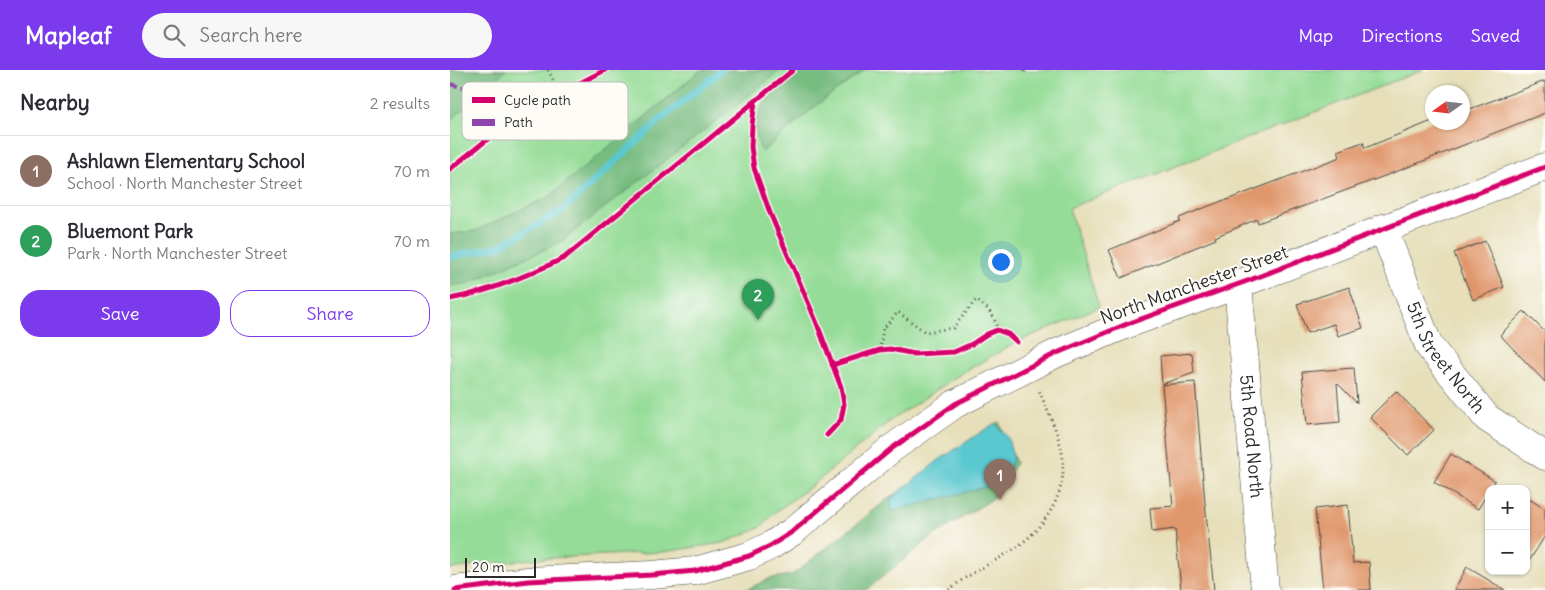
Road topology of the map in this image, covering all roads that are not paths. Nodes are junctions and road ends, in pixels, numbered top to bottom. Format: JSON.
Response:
{"nodes":[{"id":1,"x":1545,"y":167,"type":"edge"},
{"id":2,"x":1383,"y":228,"type":"junction"},
{"id":3,"x":1238,"y":285,"type":"junction"},
{"id":4,"x":1545,"y":456,"type":"edge"},
{"id":5,"x":697,"y":581,"type":"edge"},
{"id":6,"x":455,"y":590,"type":"edge"},
{"id":7,"x":1265,"y":590,"type":"edge"}],
"edges":[{"from":1,"to":2,"type":"street","name":"North Manchester Street"},
{"from":2,"to":3,"type":"street","name":"North Manchester Street"},
{"from":2,"to":4,"type":"street","name":"5th Street North"},
{"from":3,"to":5,"type":"street","name":"North Manchester Street"},
{"from":3,"to":7,"type":"street","name":"5th Road North"},
{"from":5,"to":6,"type":"street","name":"North Manchester Street"}]}
